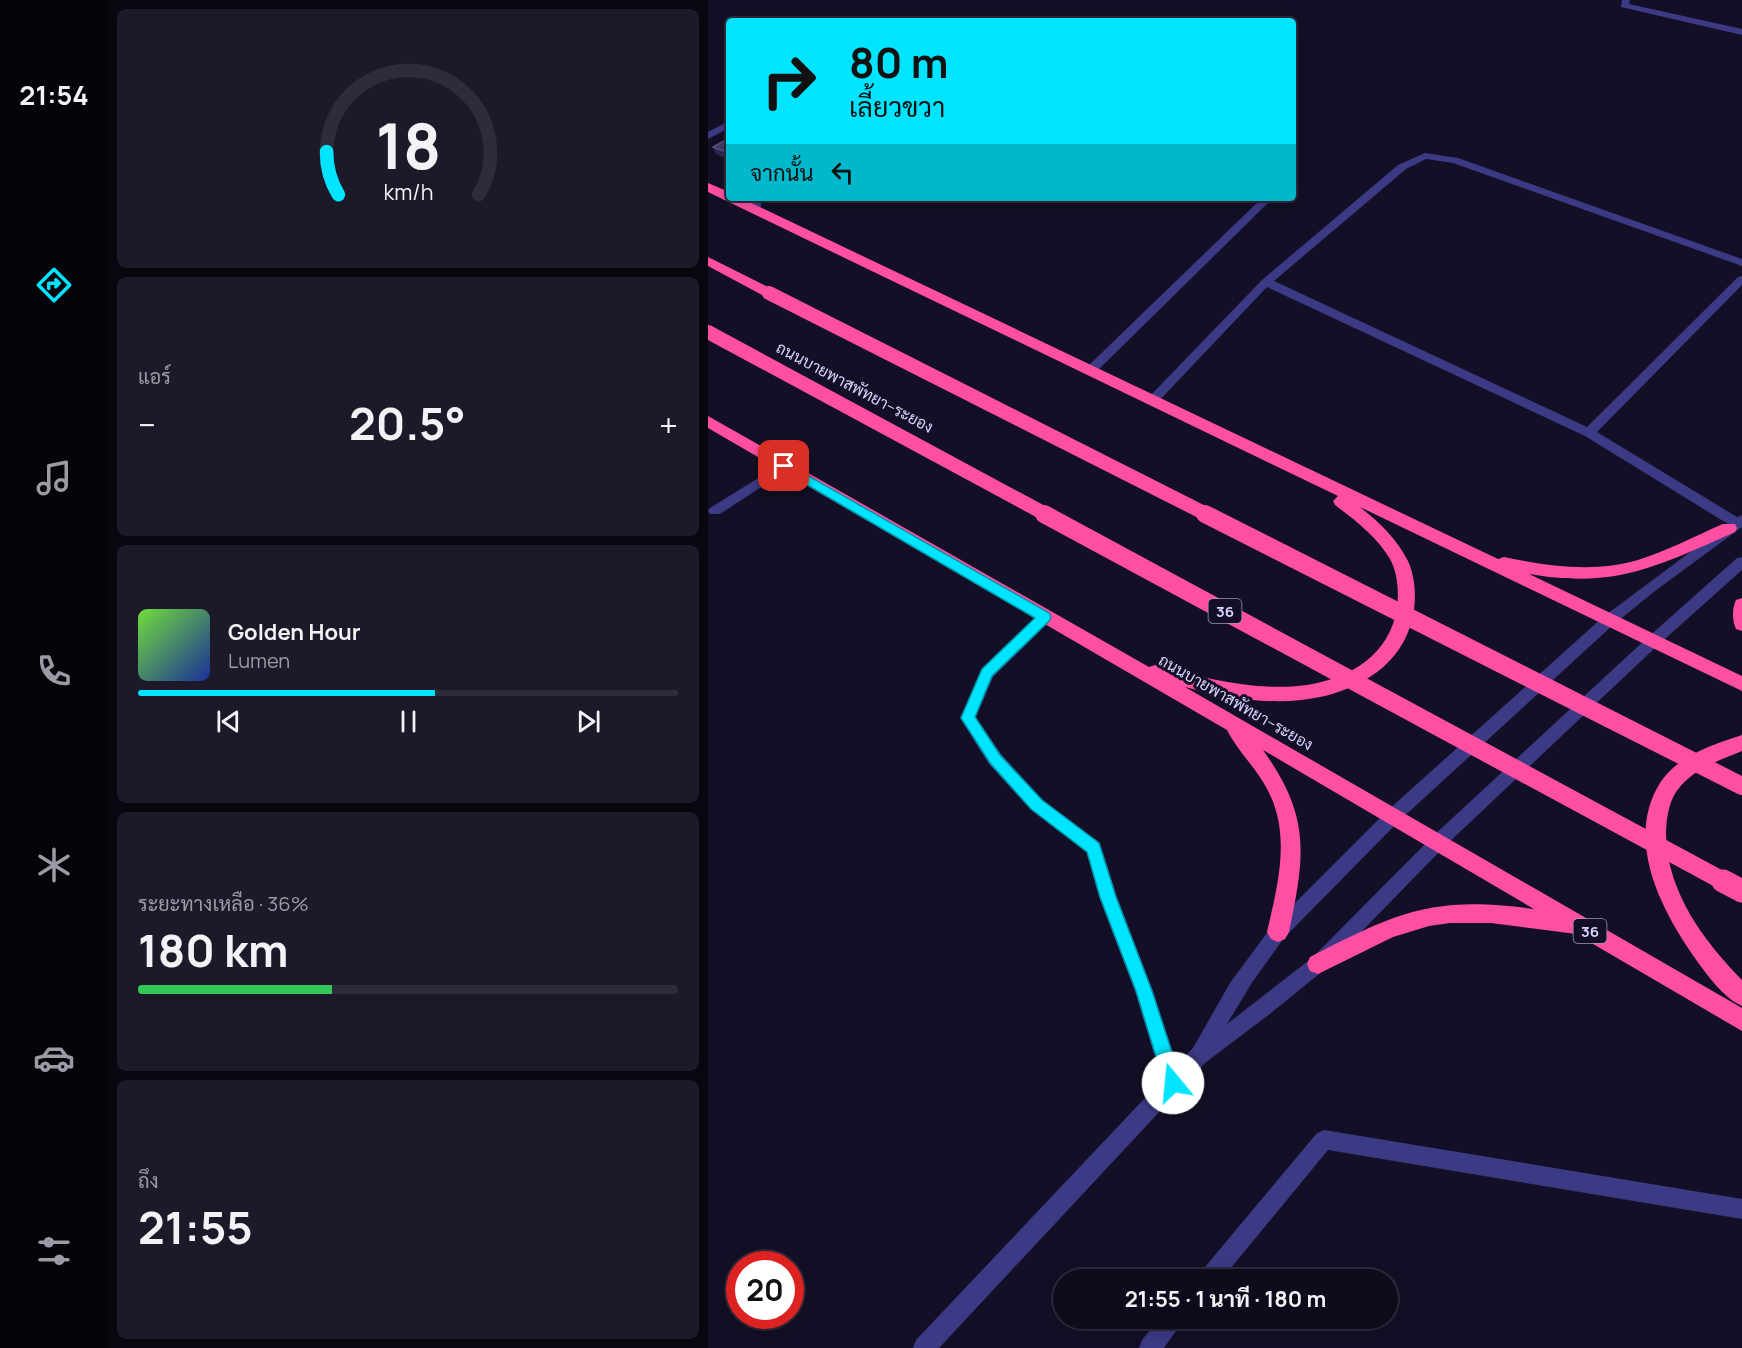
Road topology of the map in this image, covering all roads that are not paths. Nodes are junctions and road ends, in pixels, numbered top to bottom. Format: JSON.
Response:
{"nodes":[{"id":1,"x":1626,"y":0,"type":"edge"},
{"id":2,"x":1742,"y":32,"type":"edge"},
{"id":3,"x":726,"y":126,"type":"edge"},
{"id":4,"x":708,"y":136,"type":"edge"},
{"id":5,"x":708,"y":187,"type":"edge"},
{"id":6,"x":726,"y":195,"type":"edge"},
{"id":7,"x":1265,"y":201,"type":"edge"},
{"id":8,"x":757,"y":204,"type":"edge"},
{"id":9,"x":708,"y":261,"type":"edge"},
{"id":10,"x":1742,"y":263,"type":"edge"},
{"id":11,"x":1742,"y":279,"type":"edge"},
{"id":12,"x":1266,"y":282,"type":"junction"},
{"id":13,"x":708,"y":332,"type":"edge"},
{"id":14,"x":1090,"y":371,"type":"junction"},
{"id":15,"x":1152,"y":401,"type":"junction"},
{"id":16,"x":708,"y":421,"type":"edge"},
{"id":17,"x":1589,"y":433,"type":"junction"},
{"id":18,"x":784,"y":466,"type":"junction"},
{"id":19,"x":1311,"y":478,"type":"junction"},
{"id":20,"x":715,"y":511,"type":"dead end"},
{"id":21,"x":1736,"y":524,"type":"edge"},
{"id":22,"x":1476,"y":558,"type":"junction"},
{"id":23,"x":1742,"y":562,"type":"edge"},
{"id":24,"x":1742,"y":605,"type":"edge"},
{"id":25,"x":1045,"y":617,"type":"junction"},
{"id":26,"x":1608,"y":621,"type":"junction"},
{"id":27,"x":1742,"y":624,"type":"edge"},
{"id":28,"x":1652,"y":642,"type":"junction"},
{"id":29,"x":1128,"y":665,"type":"junction"},
{"id":30,"x":1742,"y":684,"type":"edge"},
{"id":31,"x":1232,"y":723,"type":"junction"},
{"id":32,"x":1742,"y":743,"type":"edge"},
{"id":33,"x":1742,"y":786,"type":"edge"},
{"id":34,"x":1393,"y":816,"type":"junction"},
{"id":35,"x":1438,"y":842,"type":"junction"},
{"id":36,"x":1742,"y":891,"type":"edge"},
{"id":37,"x":1583,"y":927,"type":"junction"},
{"id":38,"x":1278,"y":932,"type":"junction"},
{"id":39,"x":1318,"y":964,"type":"junction"},
{"id":40,"x":1742,"y":995,"type":"edge"},
{"id":41,"x":1742,"y":1020,"type":"edge"},
{"id":42,"x":1198,"y":1056,"type":"junction"},
{"id":43,"x":1173,"y":1083,"type":"junction"},
{"id":44,"x":1742,"y":1209,"type":"edge"},
{"id":45,"x":1216,"y":1269,"type":"edge"},
{"id":46,"x":1165,"y":1329,"type":"edge"},
{"id":47,"x":924,"y":1348,"type":"edge"},
{"id":48,"x":1150,"y":1348,"type":"edge"}],
"edges":[{"from":1,"to":2,"type":"street"},
{"from":3,"to":4,"type":"street"},
{"from":5,"to":6,"type":"highway"},
{"from":7,"to":14,"type":"street"},
{"from":8,"to":14,"type":"highway"},
{"from":9,"to":33,"type":"highway","bridge":true},
{"from":10,"to":12,"type":"street"},
{"from":11,"to":17,"type":"street"},
{"from":12,"to":15,"type":"street"},
{"from":12,"to":17,"type":"street"},
{"from":13,"to":36,"type":"highway","name":"ถนนบายพาสพัทยา–ระยอง","number":"36","bridge":true},
{"from":14,"to":15,"type":"highway"},
{"from":15,"to":19,"type":"highway"},
{"from":16,"to":18,"type":"highway","name":"ถนนบายพาสพัทยา–ระยอง","number":"36"},
{"from":17,"to":21,"type":"street"},
{"from":18,"to":20,"type":"street"},
{"from":18,"to":25,"type":"highway","name":"ถนนบายพาสพัทยา–ระยอง","number":"36"},
{"from":19,"to":22,"type":"highway"},
{"from":19,"to":29,"type":"highway"},
{"from":21,"to":22,"type":"highway"},
{"from":21,"to":26,"type":"street"},
{"from":22,"to":26,"type":"highway"},
{"from":23,"to":28,"type":"street"},
{"from":24,"to":27,"type":"highway"},
{"from":25,"to":29,"type":"highway","name":"ถนนบายพาสพัทยา–ระยอง","number":"36"},
{"from":25,"to":43,"type":"street"},
{"from":26,"to":28,"type":"highway"},
{"from":26,"to":34,"type":"street"},
{"from":28,"to":30,"type":"highway"},
{"from":28,"to":35,"type":"street"},
{"from":29,"to":31,"type":"highway","name":"ถนนบายพาสพัทยา–ระยอง","number":"36"},
{"from":31,"to":34,"type":"highway","name":"ถนนบายพาสพัทยา–ระยอง","number":"36"},
{"from":31,"to":38,"type":"highway"},
{"from":32,"to":40,"type":"highway"},
{"from":34,"to":35,"type":"highway","name":"ถนนบายพาสพัทยา–ระยอง","number":"36"},
{"from":34,"to":38,"type":"street"},
{"from":35,"to":37,"type":"highway","name":"ถนนบายพาสพัทยา–ระยอง","number":"36"},
{"from":35,"to":39,"type":"street"},
{"from":37,"to":39,"type":"highway"},
{"from":37,"to":41,"type":"highway","name":"ถนนบายพาสพัทยา–ระยอง","number":"36"},
{"from":38,"to":42,"type":"street"},
{"from":39,"to":42,"type":"street"},
{"from":42,"to":43,"type":"street"},
{"from":43,"to":47,"type":"street"},
{"from":44,"to":45,"type":"street"},
{"from":46,"to":48,"type":"street"}]}
